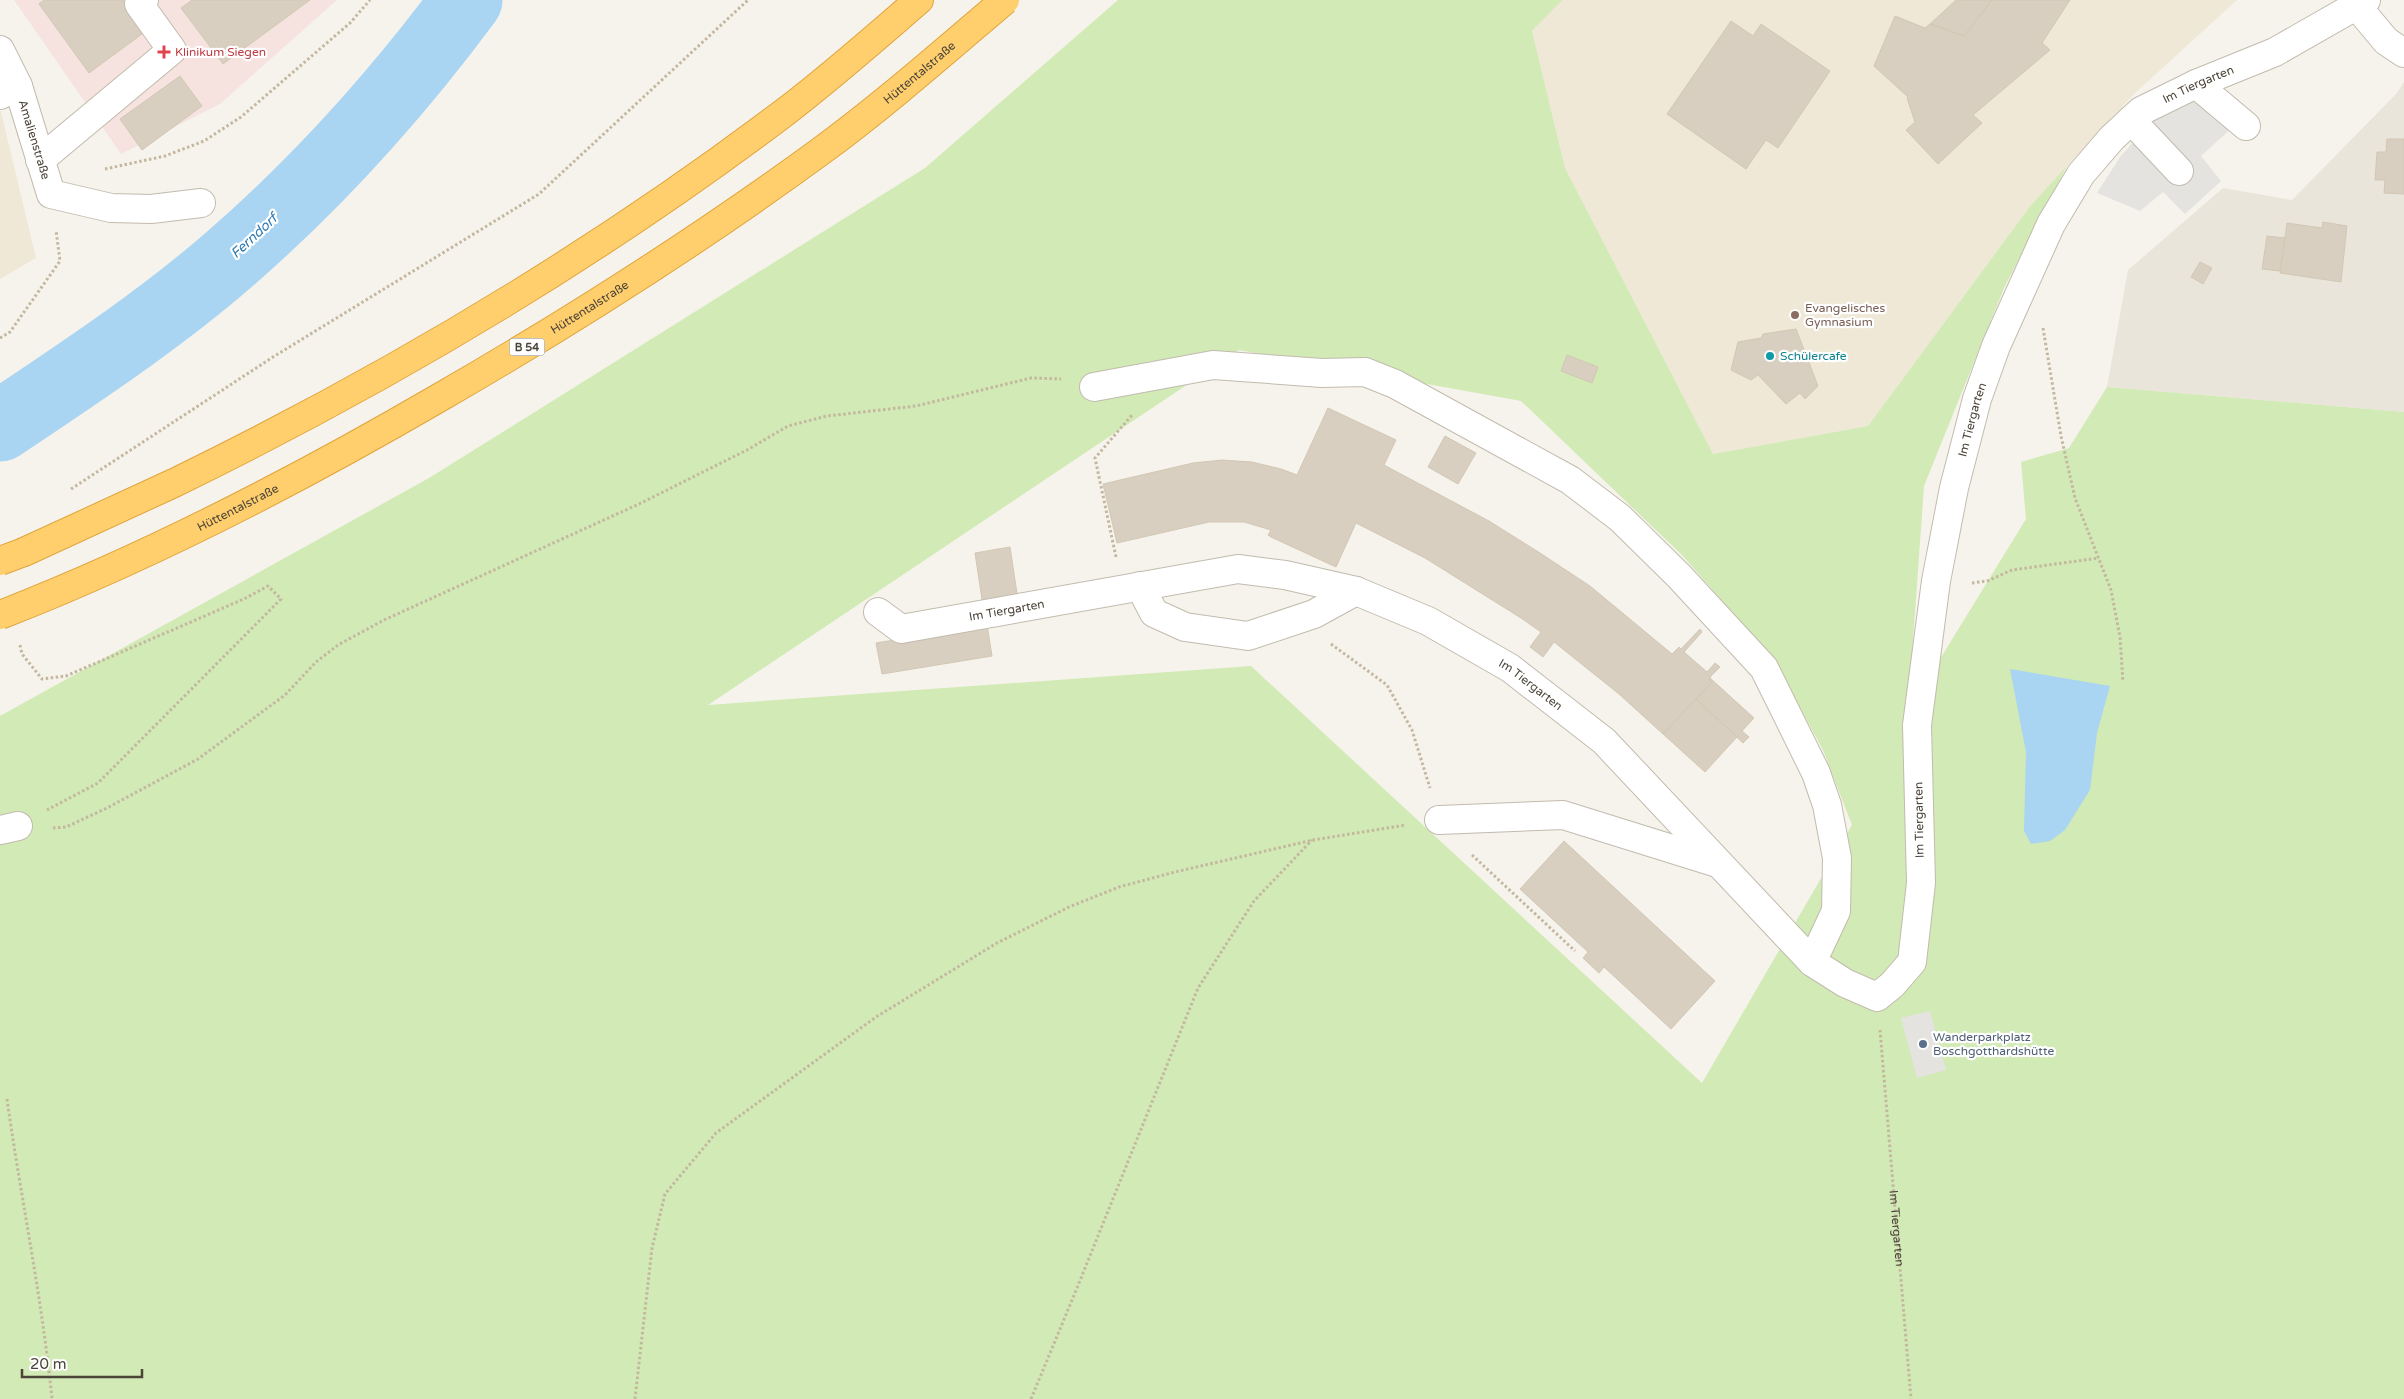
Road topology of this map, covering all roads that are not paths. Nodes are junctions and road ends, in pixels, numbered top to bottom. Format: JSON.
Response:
{"nodes":[{"id":1,"x":144,"y":0,"type":"edge"},
{"id":2,"x":919,"y":0,"type":"edge"},
{"id":3,"x":1005,"y":0,"type":"edge"},
{"id":4,"x":2361,"y":2,"type":"edge"},
{"id":5,"x":0,"y":50,"type":"edge"},
{"id":6,"x":2404,"y":53,"type":"edge"},
{"id":7,"x":2196,"y":84,"type":"junction"},
{"id":8,"x":9,"y":91,"type":"edge"},
{"id":9,"x":2131,"y":120,"type":"junction"},
{"id":10,"x":2246,"y":126,"type":"dead end"},
{"id":11,"x":40,"y":160,"type":"junction"},
{"id":12,"x":2179,"y":171,"type":"dead end"},
{"id":13,"x":201,"y":203,"type":"dead end"},
{"id":14,"x":1094,"y":387,"type":"road end"},
{"id":15,"x":8,"y":556,"type":"edge"},
{"id":16,"x":1140,"y":586,"type":"junction"},
{"id":17,"x":1356,"y":591,"type":"junction"},
{"id":18,"x":878,"y":612,"type":"dead end"},
{"id":19,"x":0,"y":615,"type":"edge"},
{"id":20,"x":1439,"y":820,"type":"road end"},
{"id":21,"x":1718,"y":863,"type":"junction"},
{"id":22,"x":1812,"y":962,"type":"junction"}],
"edges":[{"from":1,"to":11,"type":"street"},
{"from":2,"to":15,"type":"highway"},
{"from":3,"to":19,"type":"highway","name":"Hüttentalstraße","number":"B 54","bridge":true},
{"from":4,"to":6,"type":"street"},
{"from":4,"to":7,"type":"street","name":"Im Tiergarten"},
{"from":5,"to":8,"type":"street","name":"Amalienstraße"},
{"from":7,"to":9,"type":"street","name":"Im Tiergarten"},
{"from":7,"to":10,"type":"street"},
{"from":8,"to":11,"type":"street","name":"Amalienstraße"},
{"from":9,"to":12,"type":"street"},
{"from":9,"to":22,"type":"street","name":"Im Tiergarten"},
{"from":11,"to":13,"type":"street","name":"Amalienstraße"},
{"from":14,"to":22,"type":"street"},
{"from":16,"to":17,"type":"street","name":"Im Tiergarten"},
{"from":16,"to":17,"type":"street"},
{"from":16,"to":18,"type":"street","name":"Im Tiergarten"},
{"from":17,"to":21,"type":"street","name":"Im Tiergarten"},
{"from":20,"to":21,"type":"street"},
{"from":21,"to":22,"type":"street","name":"Im Tiergarten"}]}
